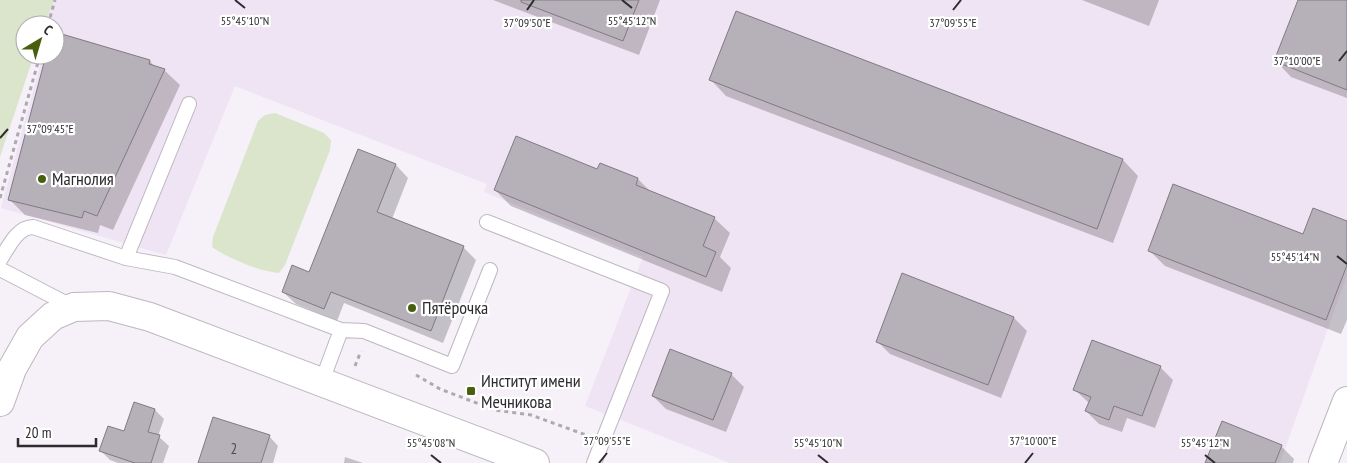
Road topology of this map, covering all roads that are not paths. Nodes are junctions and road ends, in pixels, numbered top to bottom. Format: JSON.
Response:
{"nodes":[{"id":1,"x":189,"y":104,"type":"dead end"},
{"id":2,"x":487,"y":222,"type":"dead end"},
{"id":3,"x":126,"y":258,"type":"junction"},
{"id":4,"x":0,"y":260,"type":"edge"},
{"id":5,"x":0,"y":269,"type":"edge"},
{"id":6,"x":490,"y":270,"type":"dead end"},
{"id":7,"x":74,"y":307,"type":"junction"},
{"id":8,"x":339,"y":336,"type":"junction"},
{"id":9,"x":322,"y":381,"type":"junction"},
{"id":10,"x":1347,"y":401,"type":"edge"},
{"id":11,"x":0,"y":402,"type":"edge"},
{"id":12,"x":536,"y":463,"type":"edge"},
{"id":13,"x":594,"y":463,"type":"edge"},
{"id":14,"x":1323,"y":463,"type":"edge"}],
"edges":[{"from":1,"to":3,"type":"lane"},
{"from":2,"to":13,"type":"lane"},
{"from":3,"to":4,"type":"lane"},
{"from":3,"to":8,"type":"lane"},
{"from":5,"to":7,"type":"lane"},
{"from":6,"to":8,"type":"lane"},
{"from":7,"to":9,"type":"main road"},
{"from":7,"to":11,"type":"main road"},
{"from":8,"to":9,"type":"lane"},
{"from":9,"to":12,"type":"main road"},
{"from":10,"to":14,"type":"main road"}]}
